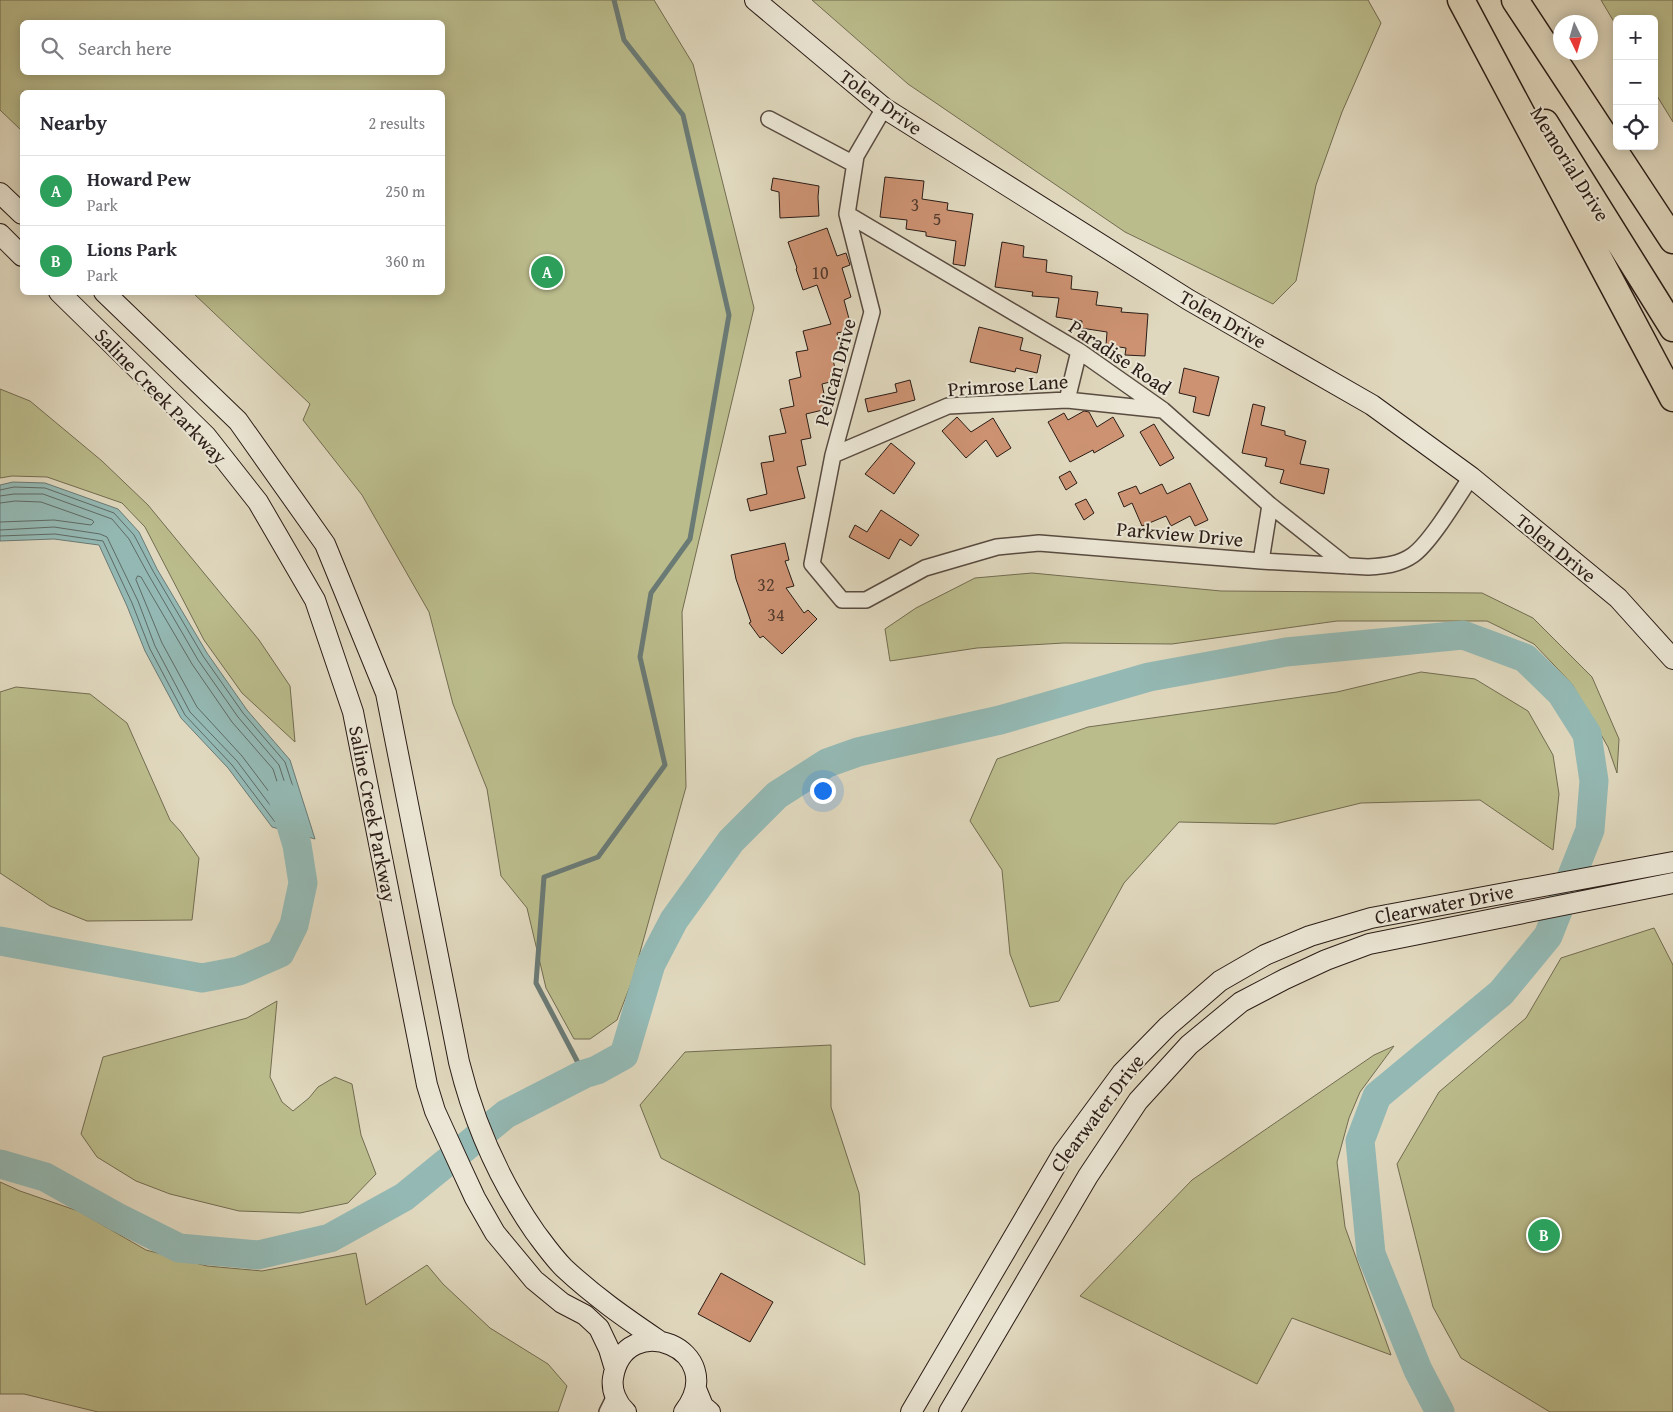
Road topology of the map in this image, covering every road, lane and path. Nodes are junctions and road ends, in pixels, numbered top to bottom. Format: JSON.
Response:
{"nodes":[{"id":1,"x":756,"y":0,"type":"edge"},
{"id":2,"x":1461,"y":0,"type":"edge"},
{"id":3,"x":1468,"y":0,"type":"edge"},
{"id":4,"x":1515,"y":0,"type":"edge"},
{"id":5,"x":884,"y":108,"type":"junction"},
{"id":6,"x":769,"y":119,"type":"dead end"},
{"id":7,"x":854,"y":164,"type":"junction"},
{"id":8,"x":0,"y":193,"type":"edge"},
{"id":9,"x":20,"y":212,"type":"edge"},
{"id":10,"x":847,"y":214,"type":"junction"},
{"id":11,"x":0,"y":234,"type":"edge"},
{"id":12,"x":1673,"y":240,"type":"edge"},
{"id":13,"x":20,"y":254,"type":"edge"},
{"id":14,"x":62,"y":295,"type":"edge"},
{"id":15,"x":107,"y":295,"type":"edge"},
{"id":16,"x":1673,"y":328,"type":"edge"},
{"id":17,"x":1079,"y":351,"type":"junction"},
{"id":18,"x":1673,"y":398,"type":"edge"},
{"id":19,"x":1067,"y":400,"type":"junction"},
{"id":20,"x":1163,"y":410,"type":"junction"},
{"id":21,"x":833,"y":455,"type":"junction"},
{"id":22,"x":1471,"y":477,"type":"junction"},
{"id":23,"x":1270,"y":505,"type":"junction"},
{"id":24,"x":1261,"y":561,"type":"junction"},
{"id":25,"x":1347,"y":566,"type":"junction"},
{"id":26,"x":856,"y":600,"type":"joint"},
{"id":27,"x":1673,"y":659,"type":"edge"},
{"id":28,"x":1673,"y":862,"type":"edge"},
{"id":29,"x":1673,"y":883,"type":"edge"},
{"id":30,"x":658,"y":1340,"type":"junction"},
{"id":31,"x":615,"y":1369,"type":"junction"},
{"id":32,"x":696,"y":1389,"type":"junction"},
{"id":33,"x":616,"y":1407,"type":"edge"},
{"id":34,"x":684,"y":1412,"type":"edge"},
{"id":35,"x":710,"y":1412,"type":"edge"},
{"id":36,"x":911,"y":1412,"type":"edge"},
{"id":37,"x":950,"y":1412,"type":"edge"}],
"edges":[{"from":1,"to":5,"type":"main road","name":"Tolen Drive"},
{"from":2,"to":18,"type":"highway"},
{"from":3,"to":16,"type":"highway","name":"Memorial Drive"},
{"from":4,"to":12,"type":"highway"},
{"from":5,"to":7,"type":"street","name":"Pelican Drive"},
{"from":5,"to":22,"type":"main road","name":"Tolen Drive"},
{"from":6,"to":7,"type":"street"},
{"from":7,"to":10,"type":"street","name":"Pelican Drive"},
{"from":8,"to":9,"type":"main road"},
{"from":10,"to":17,"type":"street","name":"Paradise Road"},
{"from":10,"to":21,"type":"street","name":"Pelican Drive"},
{"from":11,"to":13,"type":"main road"},
{"from":14,"to":31,"type":"main road","name":"Saline Creek Parkway"},
{"from":15,"to":30,"type":"main road","name":"Saline Creek Parkway"},
{"from":17,"to":19,"type":"street"},
{"from":17,"to":20,"type":"street","name":"Paradise Road"},
{"from":19,"to":20,"type":"street","name":"Primrose Lane"},
{"from":19,"to":21,"type":"street","name":"Primrose Lane"},
{"from":20,"to":23,"type":"street","name":"Paradise Road"},
{"from":21,"to":26,"type":"street","name":"Pelican Drive"},
{"from":22,"to":25,"type":"street","name":"Parkview Drive"},
{"from":22,"to":27,"type":"main road","name":"Tolen Drive"},
{"from":23,"to":24,"type":"street"},
{"from":23,"to":25,"type":"street","name":"Paradise Road"},
{"from":24,"to":25,"type":"street","name":"Parkview Drive"},
{"from":24,"to":26,"type":"street","name":"Parkview Drive"},
{"from":28,"to":36,"type":"main road","name":"Clearwater Drive"},
{"from":29,"to":37,"type":"main road","name":"Clearwater Drive"},
{"from":30,"to":31,"type":"main road"},
{"from":30,"to":32,"type":"main road","name":"Saline Creek Parkway"},
{"from":31,"to":33,"type":"main road"},
{"from":32,"to":34,"type":"main road"},
{"from":32,"to":35,"type":"main road"}]}
